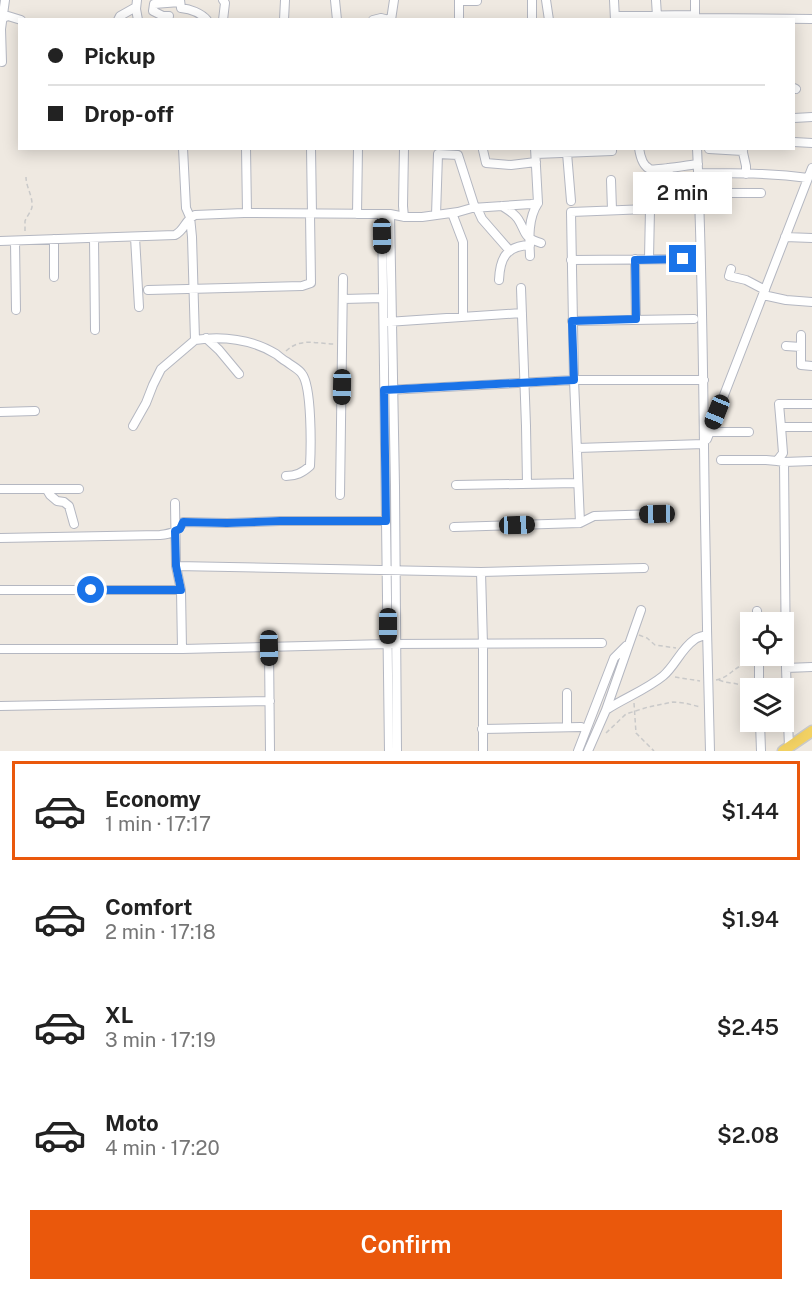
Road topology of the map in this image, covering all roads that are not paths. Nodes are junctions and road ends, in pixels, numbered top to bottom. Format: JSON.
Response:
{"nodes":[{"id":1,"x":5,"y":0,"type":"edge"},
{"id":2,"x":223,"y":0,"type":"edge"},
{"id":3,"x":285,"y":0,"type":"edge"},
{"id":4,"x":335,"y":0,"type":"edge"},
{"id":5,"x":394,"y":0,"type":"edge"},
{"id":6,"x":532,"y":0,"type":"edge"},
{"id":7,"x":546,"y":0,"type":"edge"},
{"id":8,"x":614,"y":0,"type":"edge"},
{"id":9,"x":656,"y":0,"type":"edge"},
{"id":10,"x":695,"y":0,"type":"edge"},
{"id":11,"x":180,"y":1,"type":"edge"},
{"id":12,"x":477,"y":1,"type":"edge"},
{"id":13,"x":137,"y":4,"type":"edge"},
{"id":14,"x":224,"y":15,"type":"edge"},
{"id":15,"x":169,"y":16,"type":"dead end"},
{"id":16,"x":657,"y":16,"type":"junction"},
{"id":17,"x":1,"y":18,"type":"edge"},
{"id":18,"x":119,"y":18,"type":"edge"},
{"id":19,"x":206,"y":18,"type":"edge"},
{"id":20,"x":284,"y":18,"type":"edge"},
{"id":21,"x":337,"y":18,"type":"edge"},
{"id":22,"x":390,"y":18,"type":"edge"},
{"id":23,"x":459,"y":18,"type":"edge"},
{"id":24,"x":532,"y":18,"type":"edge"},
{"id":25,"x":549,"y":18,"type":"edge"},
{"id":26,"x":615,"y":18,"type":"edge"},
{"id":27,"x":695,"y":18,"type":"edge"},
{"id":28,"x":18,"y":19,"type":"edge"},
{"id":29,"x":795,"y":19,"type":"edge"},
{"id":30,"x":812,"y":19,"type":"edge"},
{"id":31,"x":1,"y":29,"type":"edge"},
{"id":32,"x":2,"y":63,"type":"dead end"},
{"id":33,"x":812,"y":117,"type":"edge"},
{"id":34,"x":795,"y":118,"type":"edge"},
{"id":35,"x":795,"y":142,"type":"edge"},
{"id":36,"x":812,"y":143,"type":"edge"},
{"id":37,"x":183,"y":150,"type":"edge"},
{"id":38,"x":246,"y":150,"type":"edge"},
{"id":39,"x":311,"y":150,"type":"edge"},
{"id":40,"x":358,"y":150,"type":"edge"},
{"id":41,"x":404,"y":150,"type":"edge"},
{"id":42,"x":483,"y":150,"type":"dead end"},
{"id":43,"x":612,"y":150,"type":"edge"},
{"id":44,"x":640,"y":150,"type":"edge"},
{"id":45,"x":697,"y":150,"type":"edge"},
{"id":46,"x":743,"y":150,"type":"edge"},
{"id":47,"x":567,"y":153,"type":"junction"},
{"id":48,"x":536,"y":155,"type":"edge"},
{"id":49,"x":668,"y":168,"type":"junction"},
{"id":50,"x":812,"y":168,"type":"edge"},
{"id":51,"x":698,"y":169,"type":"junction"},
{"id":52,"x":746,"y":174,"type":"junction"},
{"id":53,"x":612,"y":180,"type":"dead end"},
{"id":54,"x":808,"y":183,"type":"edge"},
{"id":55,"x":760,"y":193,"type":"dead end"},
{"id":56,"x":571,"y":201,"type":"dead end"},
{"id":57,"x":538,"y":203,"type":"junction"},
{"id":58,"x":700,"y":203,"type":"junction"},
{"id":59,"x":502,"y":206,"type":"junction"},
{"id":60,"x":476,"y":208,"type":"junction"},
{"id":61,"x":677,"y":208,"type":"junction"},
{"id":62,"x":650,"y":209,"type":"junction"},
{"id":63,"x":612,"y":210,"type":"junction"},
{"id":64,"x":247,"y":213,"type":"junction"},
{"id":65,"x":452,"y":213,"type":"junction"},
{"id":66,"x":311,"y":214,"type":"junction"},
{"id":67,"x":357,"y":214,"type":"junction"},
{"id":68,"x":386,"y":214,"type":"junction"},
{"id":69,"x":436,"y":215,"type":"junction"},
{"id":70,"x":190,"y":217,"type":"junction"},
{"id":71,"x":405,"y":217,"type":"junction"},
{"id":72,"x":135,"y":237,"type":"junction"},
{"id":73,"x":785,"y":237,"type":"junction"},
{"id":74,"x":94,"y":238,"type":"junction"},
{"id":75,"x":812,"y":238,"type":"edge"},
{"id":76,"x":15,"y":240,"type":"junction"},
{"id":77,"x":54,"y":240,"type":"junction"},
{"id":78,"x":0,"y":241,"type":"edge"},
{"id":79,"x":530,"y":242,"type":"junction"},
{"id":80,"x":541,"y":243,"type":"dead end"},
{"id":81,"x":510,"y":250,"type":"junction"},
{"id":82,"x":530,"y":256,"type":"dead end"},
{"id":83,"x":649,"y":259,"type":"junction"},
{"id":84,"x":700,"y":259,"type":"junction"},
{"id":85,"x":571,"y":260,"type":"junction"},
{"id":86,"x":635,"y":260,"type":"junction"},
{"id":87,"x":731,"y":269,"type":"dead end"},
{"id":88,"x":54,"y":277,"type":"dead end"},
{"id":89,"x":343,"y":279,"type":"dead end"},
{"id":90,"x":499,"y":280,"type":"dead end"},
{"id":91,"x":521,"y":288,"type":"dead end"},
{"id":92,"x":193,"y":289,"type":"junction"},
{"id":93,"x":148,"y":290,"type":"dead end"},
{"id":94,"x":764,"y":292,"type":"junction"},
{"id":95,"x":383,"y":298,"type":"junction"},
{"id":96,"x":343,"y":299,"type":"junction"},
{"id":97,"x":812,"y":302,"type":"edge"},
{"id":98,"x":139,"y":307,"type":"dead end"},
{"id":99,"x":16,"y":310,"type":"dead end"},
{"id":100,"x":522,"y":313,"type":"junction"},
{"id":101,"x":463,"y":317,"type":"junction"},
{"id":102,"x":636,"y":319,"type":"junction"},
{"id":103,"x":694,"y":319,"type":"dead end"},
{"id":104,"x":572,"y":321,"type":"junction"},
{"id":105,"x":388,"y":322,"type":"junction"},
{"id":106,"x":95,"y":330,"type":"dead end"},
{"id":107,"x":801,"y":335,"type":"dead end"},
{"id":108,"x":206,"y":338,"type":"junction"},
{"id":109,"x":195,"y":340,"type":"junction"},
{"id":110,"x":786,"y":346,"type":"dead end"},
{"id":111,"x":801,"y":347,"type":"junction"},
{"id":112,"x":812,"y":366,"type":"edge"},
{"id":113,"x":239,"y":374,"type":"dead end"},
{"id":114,"x":574,"y":380,"type":"junction"},
{"id":115,"x":704,"y":380,"type":"junction"},
{"id":116,"x":525,"y":383,"type":"junction"},
{"id":117,"x":388,"y":390,"type":"junction"},
{"id":118,"x":812,"y":404,"type":"edge"},
{"id":119,"x":36,"y":411,"type":"dead end"},
{"id":120,"x":0,"y":412,"type":"edge"},
{"id":121,"x":134,"y":426,"type":"dead end"},
{"id":122,"x":782,"y":427,"type":"junction"},
{"id":123,"x":812,"y":427,"type":"edge"},
{"id":124,"x":710,"y":432,"type":"junction"},
{"id":125,"x":749,"y":432,"type":"dead end"},
{"id":126,"x":704,"y":444,"type":"junction"},
{"id":127,"x":577,"y":448,"type":"junction"},
{"id":128,"x":812,"y":454,"type":"edge"},
{"id":129,"x":721,"y":460,"type":"dead end"},
{"id":130,"x":812,"y":461,"type":"edge"},
{"id":131,"x":783,"y":462,"type":"junction"},
{"id":132,"x":286,"y":476,"type":"dead end"},
{"id":133,"x":578,"y":483,"type":"junction"},
{"id":134,"x":527,"y":484,"type":"junction"},
{"id":135,"x":456,"y":485,"type":"dead end"},
{"id":136,"x":0,"y":489,"type":"edge"},
{"id":137,"x":64,"y":489,"type":"junction"},
{"id":138,"x":79,"y":489,"type":"dead end"},
{"id":139,"x":47,"y":490,"type":"junction"},
{"id":140,"x":340,"y":495,"type":"dead end"},
{"id":141,"x":65,"y":503,"type":"junction"},
{"id":142,"x":175,"y":503,"type":"dead end"},
{"id":143,"x":657,"y":514,"type":"dead end"},
{"id":144,"x":386,"y":521,"type":"junction"},
{"id":145,"x":580,"y":523,"type":"junction"},
{"id":146,"x":74,"y":524,"type":"dead end"},
{"id":147,"x":454,"y":527,"type":"dead end"},
{"id":148,"x":175,"y":531,"type":"junction"},
{"id":149,"x":0,"y":538,"type":"edge"},
{"id":150,"x":176,"y":566,"type":"junction"},
{"id":151,"x":644,"y":568,"type":"dead end"},
{"id":152,"x":392,"y":571,"type":"junction"},
{"id":153,"x":481,"y":572,"type":"junction"},
{"id":154,"x":0,"y":590,"type":"edge"},
{"id":155,"x":181,"y":590,"type":"junction"},
{"id":156,"x":641,"y":610,"type":"dead end"},
{"id":157,"x":707,"y":635,"type":"junction"},
{"id":158,"x":631,"y":637,"type":"junction"},
{"id":159,"x":602,"y":643,"type":"dead end"},
{"id":160,"x":392,"y":644,"type":"junction"},
{"id":161,"x":483,"y":645,"type":"junction"},
{"id":162,"x":269,"y":648,"type":"junction"},
{"id":163,"x":0,"y":649,"type":"edge"},
{"id":164,"x":182,"y":649,"type":"junction"},
{"id":165,"x":786,"y":668,"type":"junction"},
{"id":166,"x":812,"y":668,"type":"edge"},
{"id":167,"x":567,"y":693,"type":"dead end"},
{"id":168,"x":270,"y":701,"type":"junction"},
{"id":169,"x":0,"y":706,"type":"edge"},
{"id":170,"x":606,"y":710,"type":"junction"},
{"id":171,"x":567,"y":727,"type":"junction"},
{"id":172,"x":582,"y":727,"type":"dead end"},
{"id":173,"x":482,"y":729,"type":"junction"},
{"id":174,"x":812,"y":731,"type":"edge"},
{"id":175,"x":760,"y":732,"type":"edge"},
{"id":176,"x":812,"y":739,"type":"edge"},
{"id":177,"x":789,"y":750,"type":"edge"},
{"id":178,"x":270,"y":751,"type":"edge"},
{"id":179,"x":389,"y":751,"type":"edge"},
{"id":180,"x":397,"y":751,"type":"edge"},
{"id":181,"x":483,"y":751,"type":"edge"},
{"id":182,"x":578,"y":751,"type":"edge"},
{"id":183,"x":588,"y":751,"type":"edge"},
{"id":184,"x":710,"y":751,"type":"edge"},
{"id":185,"x":761,"y":751,"type":"edge"}],
"edges":[{"from":1,"to":17,"type":"street"},
{"from":2,"to":14,"type":"street"},
{"from":3,"to":20,"type":"street"},
{"from":4,"to":21,"type":"street"},
{"from":5,"to":22,"type":"street"},
{"from":6,"to":24,"type":"street"},
{"from":7,"to":25,"type":"street"},
{"from":8,"to":26,"type":"street"},
{"from":9,"to":16,"type":"street"},
{"from":10,"to":27,"type":"street"},
{"from":11,"to":15,"type":"street"},
{"from":11,"to":19,"type":"street"},
{"from":12,"to":23,"type":"street"},
{"from":13,"to":18,"type":"street"},
{"from":16,"to":26,"type":"street"},
{"from":16,"to":27,"type":"street"},
{"from":17,"to":28,"type":"street"},
{"from":17,"to":31,"type":"street"},
{"from":29,"to":30,"type":"street"},
{"from":31,"to":32,"type":"street"},
{"from":33,"to":34,"type":"street"},
{"from":35,"to":36,"type":"street"},
{"from":37,"to":70,"type":"street"},
{"from":38,"to":64,"type":"street"},
{"from":39,"to":66,"type":"street"},
{"from":40,"to":67,"type":"street"},
{"from":41,"to":71,"type":"street"},
{"from":42,"to":48,"type":"street"},
{"from":43,"to":47,"type":"street"},
{"from":44,"to":49,"type":"street"},
{"from":45,"to":51,"type":"street"},
{"from":46,"to":52,"type":"street"},
{"from":47,"to":48,"type":"street"},
{"from":47,"to":56,"type":"street"},
{"from":48,"to":57,"type":"street"},
{"from":49,"to":51,"type":"street"},
{"from":49,"to":61,"type":"street"},
{"from":50,"to":54,"type":"street"},
{"from":51,"to":52,"type":"street"},
{"from":51,"to":58,"type":"street"},
{"from":52,"to":54,"type":"street"},
{"from":53,"to":63,"type":"street"},
{"from":54,"to":73,"type":"street"},
{"from":55,"to":58,"type":"street"},
{"from":57,"to":59,"type":"street"},
{"from":57,"to":79,"type":"street"},
{"from":58,"to":61,"type":"street"},
{"from":58,"to":84,"type":"street"},
{"from":59,"to":60,"type":"street"},
{"from":59,"to":79,"type":"street"},
{"from":60,"to":65,"type":"street"},
{"from":60,"to":69,"type":"street"},
{"from":60,"to":81,"type":"street"},
{"from":61,"to":62,"type":"street"},
{"from":62,"to":63,"type":"street"},
{"from":62,"to":83,"type":"street"},
{"from":63,"to":85,"type":"street"},
{"from":64,"to":66,"type":"street"},
{"from":64,"to":70,"type":"street"},
{"from":65,"to":69,"type":"street"},
{"from":65,"to":101,"type":"street"},
{"from":66,"to":67,"type":"street"},
{"from":66,"to":92,"type":"street"},
{"from":67,"to":68,"type":"street"},
{"from":68,"to":71,"type":"street"},
{"from":68,"to":95,"type":"street"},
{"from":68,"to":105,"type":"street"},
{"from":69,"to":71,"type":"street"},
{"from":70,"to":72,"type":"street"},
{"from":70,"to":92,"type":"street"},
{"from":72,"to":74,"type":"street"},
{"from":72,"to":98,"type":"street"},
{"from":73,"to":75,"type":"street"},
{"from":73,"to":94,"type":"street"},
{"from":74,"to":77,"type":"street"},
{"from":74,"to":106,"type":"street"},
{"from":76,"to":77,"type":"street"},
{"from":76,"to":78,"type":"street"},
{"from":76,"to":99,"type":"street"},
{"from":77,"to":88,"type":"street"},
{"from":79,"to":80,"type":"street"},
{"from":79,"to":81,"type":"street"},
{"from":79,"to":82,"type":"street"},
{"from":81,"to":90,"type":"street"},
{"from":83,"to":84,"type":"street"},
{"from":83,"to":86,"type":"street"},
{"from":84,"to":115,"type":"street"},
{"from":85,"to":86,"type":"street"},
{"from":85,"to":104,"type":"street"},
{"from":86,"to":102,"type":"street"},
{"from":87,"to":94,"type":"street"},
{"from":89,"to":96,"type":"street"},
{"from":91,"to":100,"type":"street"},
{"from":92,"to":93,"type":"street"},
{"from":92,"to":109,"type":"street"},
{"from":94,"to":97,"type":"street"},
{"from":94,"to":124,"type":"street"},
{"from":95,"to":96,"type":"street"},
{"from":95,"to":105,"type":"street"},
{"from":96,"to":140,"type":"street"},
{"from":100,"to":101,"type":"street"},
{"from":100,"to":116,"type":"street"},
{"from":101,"to":105,"type":"street"},
{"from":102,"to":103,"type":"street"},
{"from":102,"to":104,"type":"street"},
{"from":104,"to":114,"type":"street"},
{"from":105,"to":117,"type":"street"},
{"from":107,"to":111,"type":"street"},
{"from":108,"to":109,"type":"street"},
{"from":108,"to":113,"type":"street"},
{"from":108,"to":132,"type":"street"},
{"from":109,"to":121,"type":"street"},
{"from":110,"to":111,"type":"street"},
{"from":111,"to":112,"type":"street"},
{"from":114,"to":115,"type":"street"},
{"from":114,"to":116,"type":"street"},
{"from":114,"to":127,"type":"street"},
{"from":115,"to":126,"type":"street"},
{"from":116,"to":117,"type":"street"},
{"from":116,"to":134,"type":"street"},
{"from":117,"to":144,"type":"street"},
{"from":117,"to":152,"type":"street"},
{"from":118,"to":122,"type":"street"},
{"from":119,"to":120,"type":"street"},
{"from":122,"to":123,"type":"street"},
{"from":122,"to":131,"type":"street"},
{"from":124,"to":125,"type":"street"},
{"from":124,"to":126,"type":"street"},
{"from":126,"to":127,"type":"street"},
{"from":126,"to":157,"type":"street"},
{"from":127,"to":133,"type":"street"},
{"from":128,"to":131,"type":"street"},
{"from":129,"to":131,"type":"street"},
{"from":130,"to":131,"type":"street"},
{"from":131,"to":165,"type":"street"},
{"from":133,"to":134,"type":"street"},
{"from":133,"to":145,"type":"street"},
{"from":134,"to":135,"type":"street"},
{"from":136,"to":139,"type":"street"},
{"from":137,"to":138,"type":"street"},
{"from":137,"to":139,"type":"street"},
{"from":137,"to":141,"type":"street"},
{"from":139,"to":141,"type":"street"},
{"from":141,"to":146,"type":"street"},
{"from":142,"to":148,"type":"street"},
{"from":143,"to":145,"type":"street"},
{"from":144,"to":148,"type":"street"},
{"from":144,"to":152,"type":"street"},
{"from":145,"to":147,"type":"street"},
{"from":148,"to":149,"type":"street"},
{"from":148,"to":150,"type":"street"},
{"from":150,"to":152,"type":"street"},
{"from":150,"to":155,"type":"street"},
{"from":151,"to":153,"type":"street"},
{"from":152,"to":153,"type":"street"},
{"from":152,"to":160,"type":"street"},
{"from":153,"to":161,"type":"street"},
{"from":154,"to":155,"type":"street"},
{"from":155,"to":164,"type":"street"},
{"from":156,"to":158,"type":"street"},
{"from":157,"to":170,"type":"street"},
{"from":157,"to":184,"type":"street"},
{"from":158,"to":170,"type":"street"},
{"from":158,"to":182,"type":"street"},
{"from":159,"to":161,"type":"street"},
{"from":160,"to":161,"type":"street"},
{"from":160,"to":162,"type":"street"},
{"from":160,"to":179,"type":"street"},
{"from":160,"to":180,"type":"street"},
{"from":161,"to":173,"type":"street"},
{"from":162,"to":164,"type":"street"},
{"from":162,"to":168,"type":"street"},
{"from":163,"to":164,"type":"street"},
{"from":165,"to":166,"type":"street"},
{"from":165,"to":177,"type":"street"},
{"from":167,"to":171,"type":"street"},
{"from":168,"to":169,"type":"street"},
{"from":168,"to":178,"type":"street"},
{"from":170,"to":183,"type":"street"},
{"from":171,"to":172,"type":"street"},
{"from":171,"to":173,"type":"street"},
{"from":173,"to":181,"type":"street"},
{"from":174,"to":177,"type":"main road"},
{"from":175,"to":185,"type":"street"},
{"from":176,"to":177,"type":"main road"}]}
